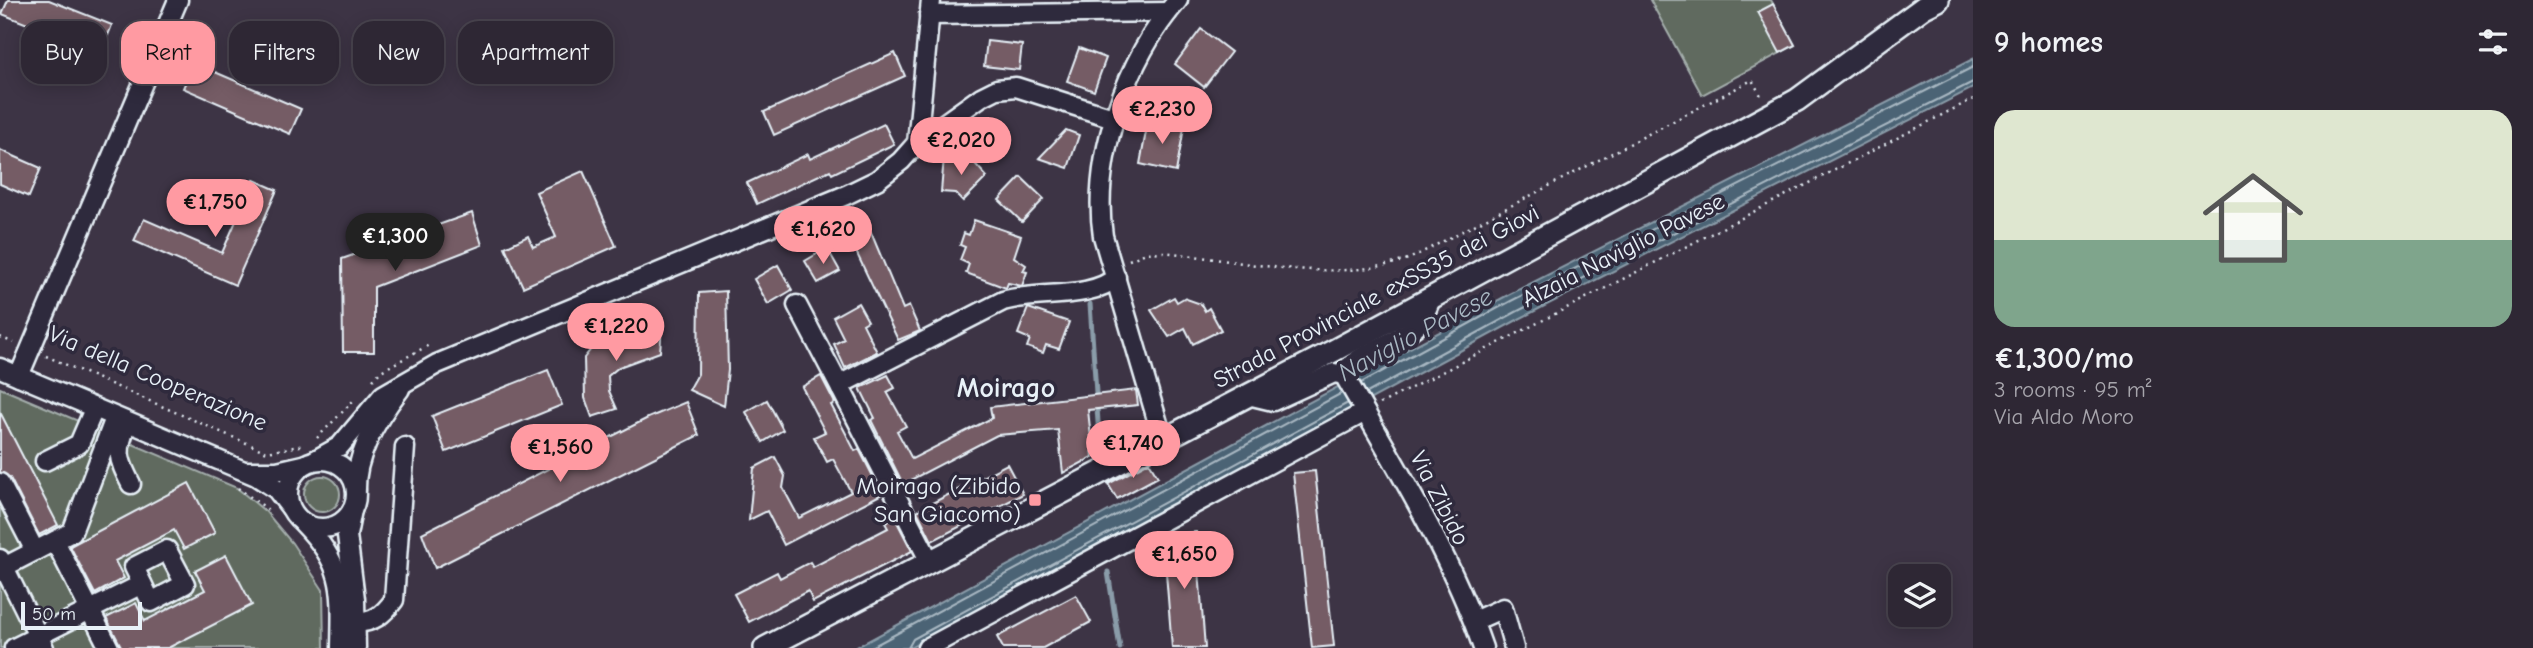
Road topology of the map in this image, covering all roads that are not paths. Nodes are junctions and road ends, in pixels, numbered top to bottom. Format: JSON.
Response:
{"nodes":[{"id":1,"x":178,"y":0,"type":"edge"},
{"id":2,"x":1931,"y":2,"type":"edge"},
{"id":3,"x":1173,"y":6,"type":"edge"},
{"id":4,"x":930,"y":8,"type":"edge"},
{"id":5,"x":1113,"y":118,"type":"junction"},
{"id":6,"x":917,"y":143,"type":"junction"},
{"id":7,"x":1116,"y":277,"type":"junction"},
{"id":8,"x":1432,"y":297,"type":"junction"},
{"id":9,"x":797,"y":305,"type":"dead end"},
{"id":10,"x":0,"y":368,"type":"edge"},
{"id":11,"x":1344,"y":375,"type":"junction"},
{"id":12,"x":19,"y":376,"type":"junction"},
{"id":13,"x":413,"y":377,"type":"junction"},
{"id":14,"x":841,"y":388,"type":"junction"},
{"id":15,"x":1248,"y":395,"type":"junction"},
{"id":16,"x":94,"y":409,"type":"junction"},
{"id":17,"x":1365,"y":412,"type":"junction"},
{"id":18,"x":121,"y":420,"type":"junction"},
{"id":19,"x":1163,"y":440,"type":"junction"},
{"id":20,"x":405,"y":447,"type":"dead end"},
{"id":21,"x":45,"y":461,"type":"dead end"},
{"id":22,"x":309,"y":463,"type":"junction"},
{"id":23,"x":239,"y":478,"type":"junction"},
{"id":24,"x":0,"y":483,"type":"edge"},
{"id":25,"x":131,"y":484,"type":"dead end"},
{"id":26,"x":356,"y":489,"type":"junction"},
{"id":27,"x":352,"y":510,"type":"junction"},
{"id":28,"x":7,"y":513,"type":"edge"},
{"id":29,"x":289,"y":514,"type":"junction"},
{"id":30,"x":55,"y":541,"type":"junction"},
{"id":31,"x":35,"y":551,"type":"junction"},
{"id":32,"x":930,"y":562,"type":"junction"},
{"id":33,"x":1,"y":565,"type":"edge"},
{"id":34,"x":142,"y":584,"type":"dead end"},
{"id":35,"x":89,"y":609,"type":"junction"},
{"id":36,"x":1474,"y":621,"type":"junction"},
{"id":37,"x":355,"y":623,"type":"junction"},
{"id":38,"x":41,"y":642,"type":"edge"},
{"id":39,"x":936,"y":646,"type":"edge"},
{"id":40,"x":14,"y":648,"type":"edge"},
{"id":41,"x":109,"y":648,"type":"edge"},
{"id":42,"x":341,"y":648,"type":"edge"},
{"id":43,"x":356,"y":648,"type":"edge"},
{"id":44,"x":765,"y":648,"type":"edge"},
{"id":45,"x":1483,"y":648,"type":"edge"},
{"id":46,"x":1514,"y":648,"type":"edge"}],
"edges":[{"from":1,"to":12,"type":"street"},
{"from":2,"to":8,"type":"main road","name":"Strada Provinciale exSS35 dei Giovi"},
{"from":3,"to":4,"type":"street"},
{"from":3,"to":5,"type":"street"},
{"from":4,"to":6,"type":"street"},
{"from":5,"to":6,"type":"street"},
{"from":5,"to":7,"type":"street"},
{"from":6,"to":13,"type":"street"},
{"from":7,"to":14,"type":"street"},
{"from":7,"to":19,"type":"street"},
{"from":8,"to":11,"type":"street"},
{"from":8,"to":15,"type":"main road","name":"Strada Provinciale exSS35 dei Giovi"},
{"from":9,"to":14,"type":"street"},
{"from":10,"to":12,"type":"street","name":"Via della Cooperazione"},
{"from":11,"to":15,"type":"street"},
{"from":11,"to":17,"type":"street","name":"Via Zibido"},
{"from":12,"to":16,"type":"street","name":"Via della Cooperazione"},
{"from":13,"to":22,"type":"street"},
{"from":13,"to":26,"type":"street"},
{"from":14,"to":32,"type":"street"},
{"from":15,"to":19,"type":"main road","name":"Strada Provinciale exSS35 dei Giovi"},
{"from":16,"to":18,"type":"street","name":"Via della Cooperazione"},
{"from":16,"to":21,"type":"street"},
{"from":17,"to":36,"type":"street","name":"Via Zibido"},
{"from":17,"to":39,"type":"street"},
{"from":18,"to":23,"type":"street","name":"Via della Cooperazione"},
{"from":18,"to":25,"type":"street"},
{"from":18,"to":30,"type":"street"},
{"from":19,"to":32,"type":"main road","name":"Strada Provinciale exSS35 dei Giovi"},
{"from":20,"to":37,"type":"street"},
{"from":22,"to":23,"type":"street","name":"Via della Cooperazione"},
{"from":22,"to":26,"type":"street"},
{"from":22,"to":29,"type":"street"},
{"from":23,"to":29,"type":"street","name":"Via della Cooperazione"},
{"from":24,"to":28,"type":"street"},
{"from":26,"to":27,"type":"street"},
{"from":27,"to":29,"type":"street"},
{"from":27,"to":37,"type":"street"},
{"from":28,"to":31,"type":"street"},
{"from":29,"to":42,"type":"street","name":"Via della Cooperazione"},
{"from":30,"to":31,"type":"street"},
{"from":30,"to":35,"type":"street"},
{"from":31,"to":33,"type":"street"},
{"from":32,"to":44,"type":"main road","name":"Strada Provinciale exSS35 dei Giovi"},
{"from":33,"to":38,"type":"street"},
{"from":34,"to":35,"type":"street"},
{"from":35,"to":38,"type":"street"},
{"from":35,"to":41,"type":"street"},
{"from":36,"to":45,"type":"street","name":"Via Zibido"},
{"from":36,"to":46,"type":"street"},
{"from":37,"to":43,"type":"street"},
{"from":38,"to":40,"type":"street"}]}
